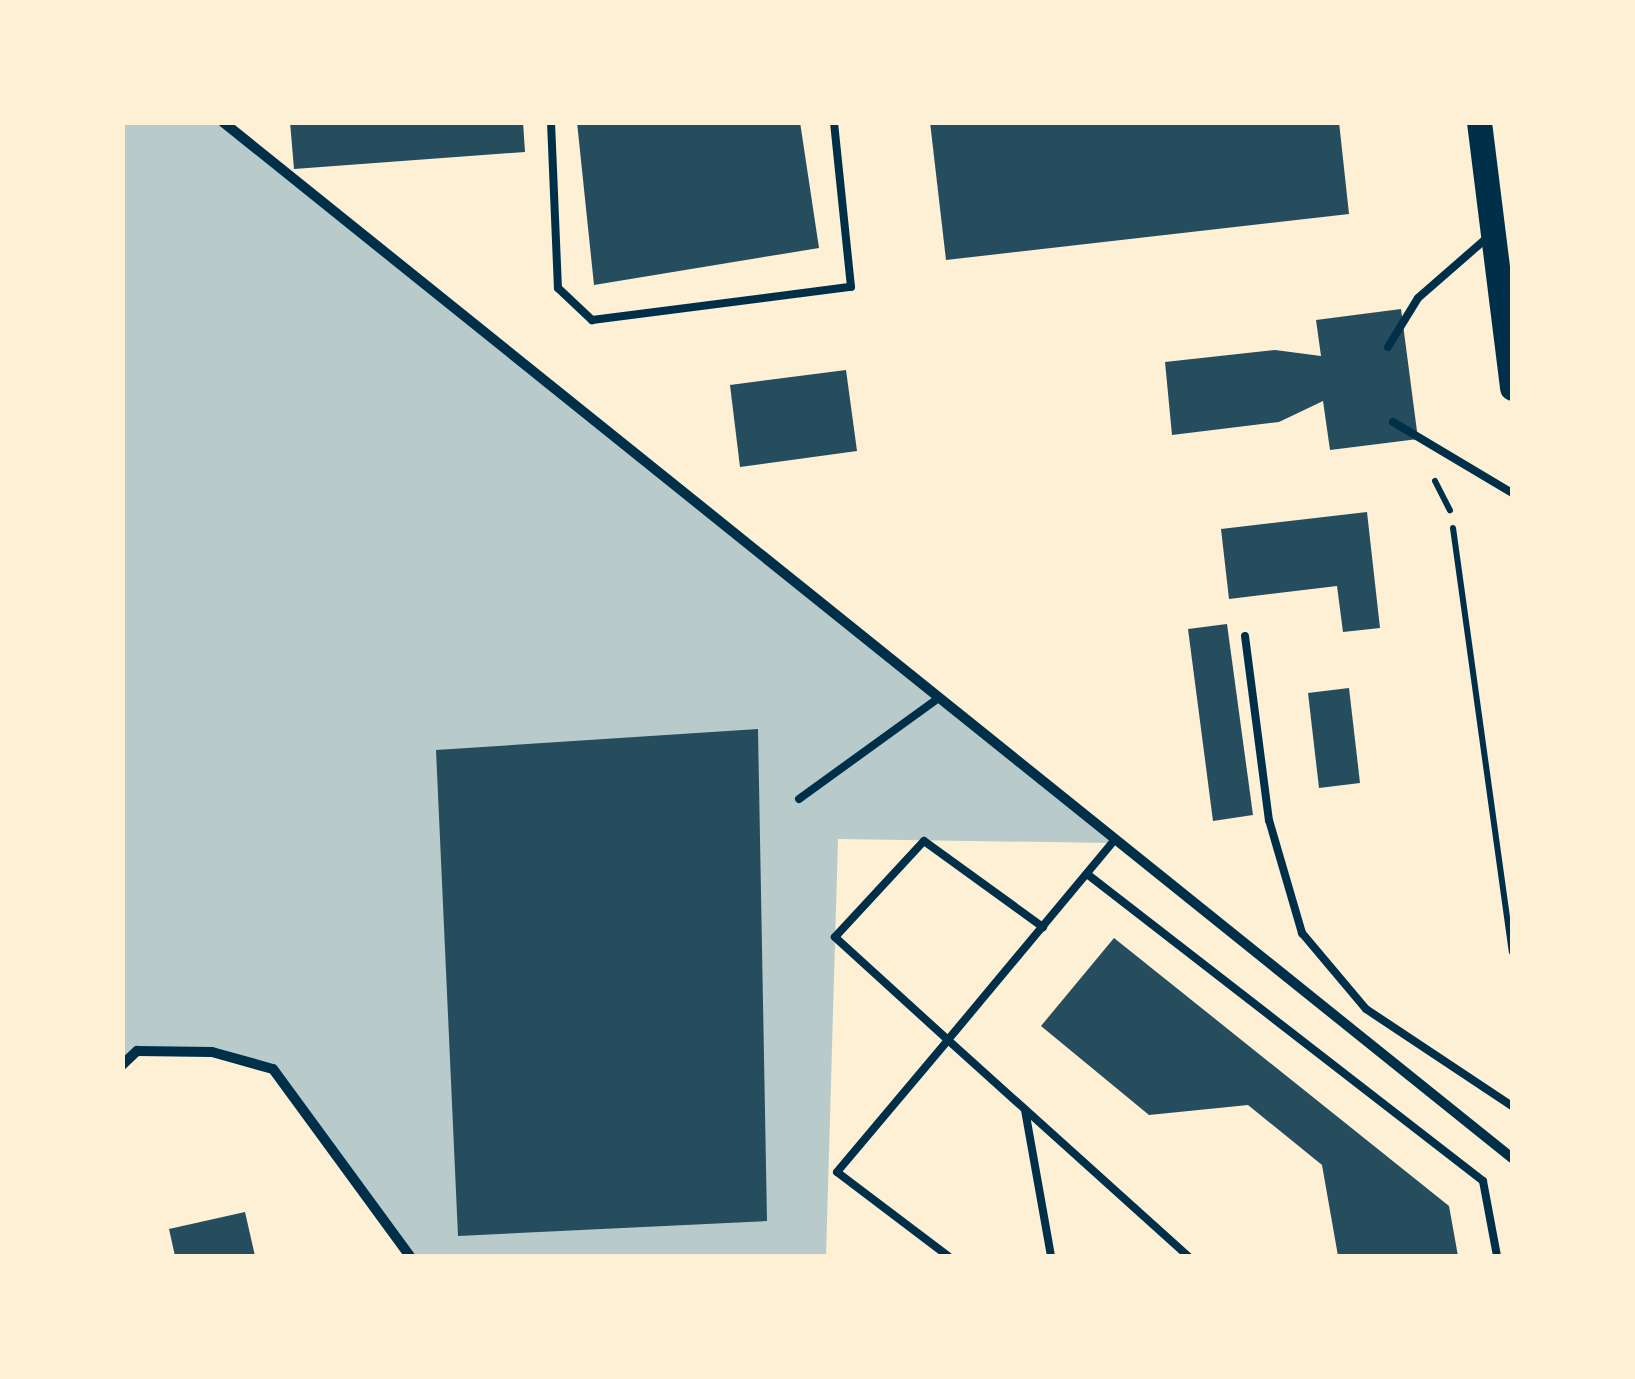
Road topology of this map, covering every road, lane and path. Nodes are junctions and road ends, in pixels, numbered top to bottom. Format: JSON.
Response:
{"nodes":[{"id":1,"x":223,"y":122,"type":"edge"},
{"id":2,"x":551,"y":122,"type":"edge"},
{"id":3,"x":834,"y":122,"type":"edge"},
{"id":4,"x":1479,"y":122,"type":"edge"},
{"id":5,"x":1492,"y":233,"type":"junction"},
{"id":6,"x":1388,"y":347,"type":"dead end"},
{"id":7,"x":1512,"y":388,"type":"edge"},
{"id":8,"x":1393,"y":422,"type":"dead end"},
{"id":9,"x":1435,"y":481,"type":"dead end"},
{"id":10,"x":1512,"y":492,"type":"edge"},
{"id":11,"x":1450,"y":510,"type":"dead end"},
{"id":12,"x":1453,"y":528,"type":"dead end"},
{"id":13,"x":1245,"y":636,"type":"dead end"},
{"id":14,"x":936,"y":700,"type":"junction"},
{"id":15,"x":798,"y":799,"type":"dead end"},
{"id":16,"x":1112,"y":843,"type":"junction"},
{"id":17,"x":1087,"y":874,"type":"junction"},
{"id":18,"x":1044,"y":926,"type":"junction"},
{"id":19,"x":1512,"y":952,"type":"edge"},
{"id":20,"x":948,"y":1040,"type":"junction"},
{"id":21,"x":122,"y":1065,"type":"edge"},
{"id":22,"x":1512,"y":1106,"type":"edge"},
{"id":23,"x":1024,"y":1110,"type":"junction"},
{"id":24,"x":1512,"y":1158,"type":"edge"},
{"id":25,"x":410,"y":1256,"type":"edge"},
{"id":26,"x":948,"y":1256,"type":"edge"},
{"id":27,"x":1051,"y":1256,"type":"edge"},
{"id":28,"x":1188,"y":1256,"type":"edge"},
{"id":29,"x":1497,"y":1256,"type":"edge"}],
"edges":[{"from":1,"to":14,"type":"street"},
{"from":2,"to":3,"type":"lane"},
{"from":4,"to":5,"type":"main road"},
{"from":5,"to":6,"type":"lane"},
{"from":5,"to":7,"type":"main road"},
{"from":8,"to":10,"type":"lane"},
{"from":9,"to":11,"type":"path"},
{"from":12,"to":19,"type":"path"},
{"from":13,"to":22,"type":"lane"},
{"from":14,"to":15,"type":"lane"},
{"from":14,"to":16,"type":"street"},
{"from":16,"to":17,"type":"lane"},
{"from":16,"to":24,"type":"street"},
{"from":17,"to":18,"type":"lane"},
{"from":17,"to":29,"type":"lane"},
{"from":18,"to":20,"type":"lane"},
{"from":18,"to":20,"type":"lane"},
{"from":20,"to":23,"type":"lane"},
{"from":20,"to":26,"type":"lane"},
{"from":21,"to":25,"type":"street"},
{"from":23,"to":27,"type":"lane"},
{"from":23,"to":28,"type":"lane"}]}
